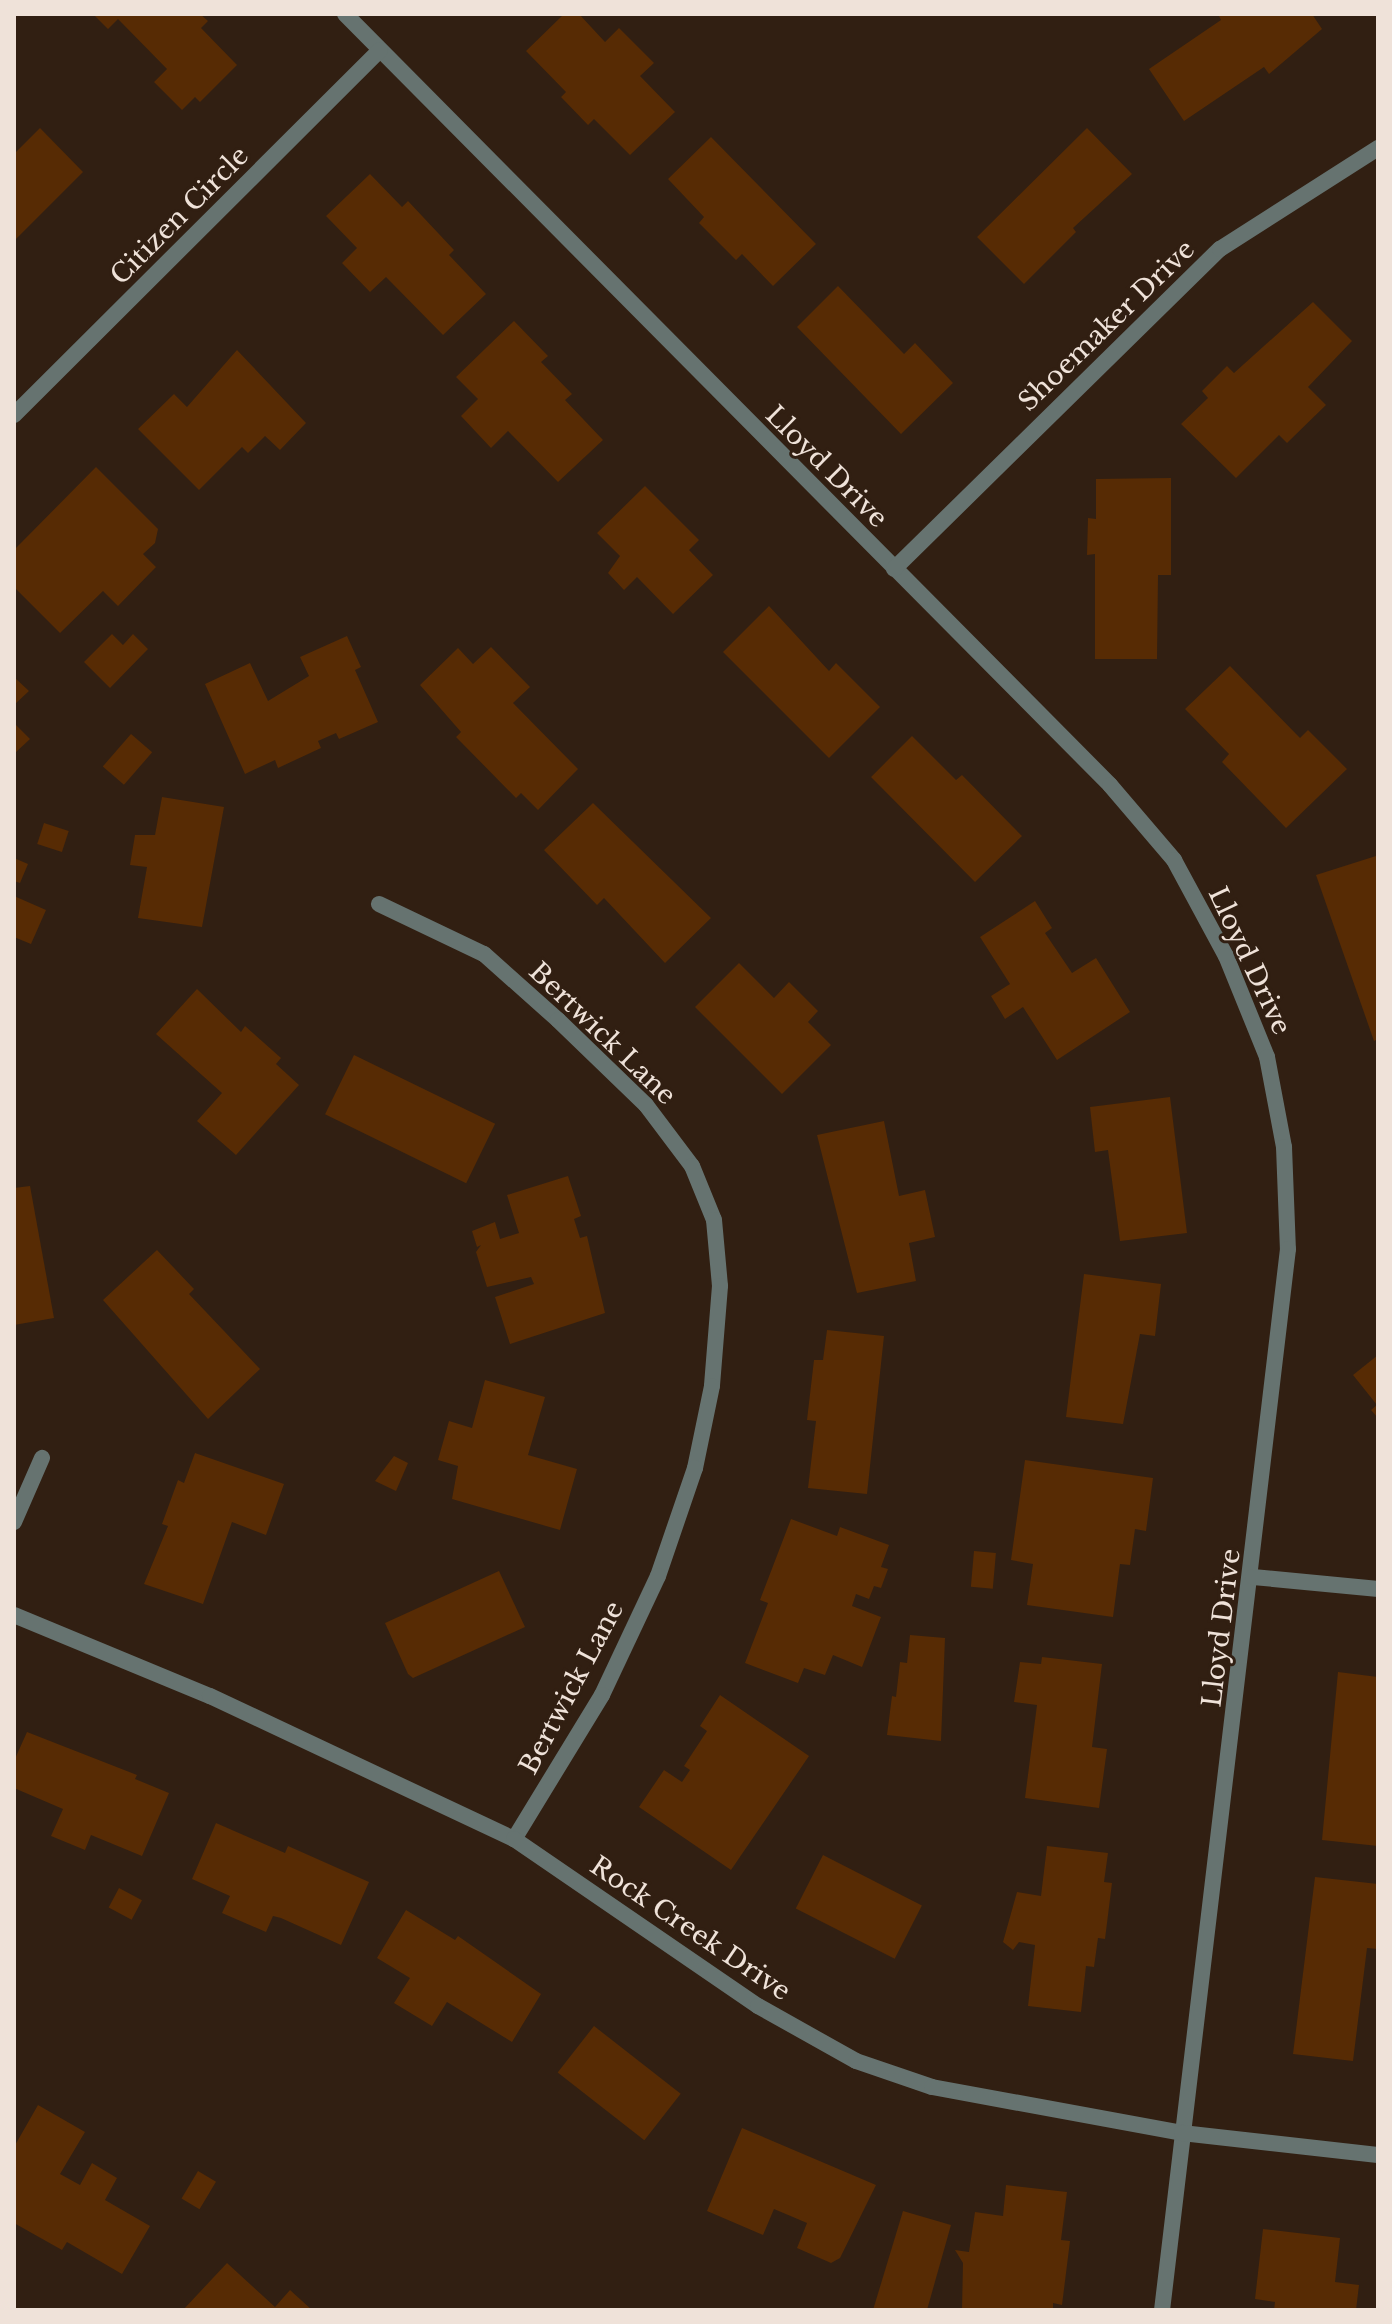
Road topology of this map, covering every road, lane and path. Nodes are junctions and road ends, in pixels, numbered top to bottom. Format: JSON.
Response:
{"nodes":[{"id":1,"x":345,"y":14,"type":"edge"},
{"id":2,"x":380,"y":50,"type":"junction"},
{"id":3,"x":1378,"y":148,"type":"edge"},
{"id":4,"x":14,"y":415,"type":"edge"},
{"id":5,"x":894,"y":569,"type":"junction"},
{"id":6,"x":379,"y":904,"type":"dead end"},
{"id":7,"x":42,"y":1458,"type":"dead end"},
{"id":8,"x":14,"y":1522,"type":"edge"},
{"id":9,"x":1253,"y":1577,"type":"junction"},
{"id":10,"x":1378,"y":1589,"type":"edge"},
{"id":11,"x":14,"y":1615,"type":"edge"},
{"id":12,"x":514,"y":1839,"type":"junction"},
{"id":13,"x":1182,"y":2133,"type":"junction"},
{"id":14,"x":1378,"y":2155,"type":"edge"},
{"id":15,"x":1162,"y":2310,"type":"edge"}],
"edges":[{"from":1,"to":2,"type":"street","name":"Lloyd Drive"},
{"from":2,"to":4,"type":"street","name":"Citizen Circle"},
{"from":2,"to":5,"type":"street","name":"Lloyd Drive"},
{"from":3,"to":5,"type":"street","name":"Shoemaker Drive"},
{"from":5,"to":9,"type":"street","name":"Lloyd Drive"},
{"from":6,"to":12,"type":"street","name":"Bertwick Lane"},
{"from":7,"to":8,"type":"street"},
{"from":9,"to":10,"type":"street"},
{"from":9,"to":13,"type":"street","name":"Lloyd Drive"},
{"from":11,"to":12,"type":"street","name":"Rock Creek Drive"},
{"from":12,"to":13,"type":"street","name":"Rock Creek Drive"},
{"from":13,"to":14,"type":"street","name":"Rock Creek Drive"},
{"from":13,"to":15,"type":"street","name":"Lloyd Drive"}]}
